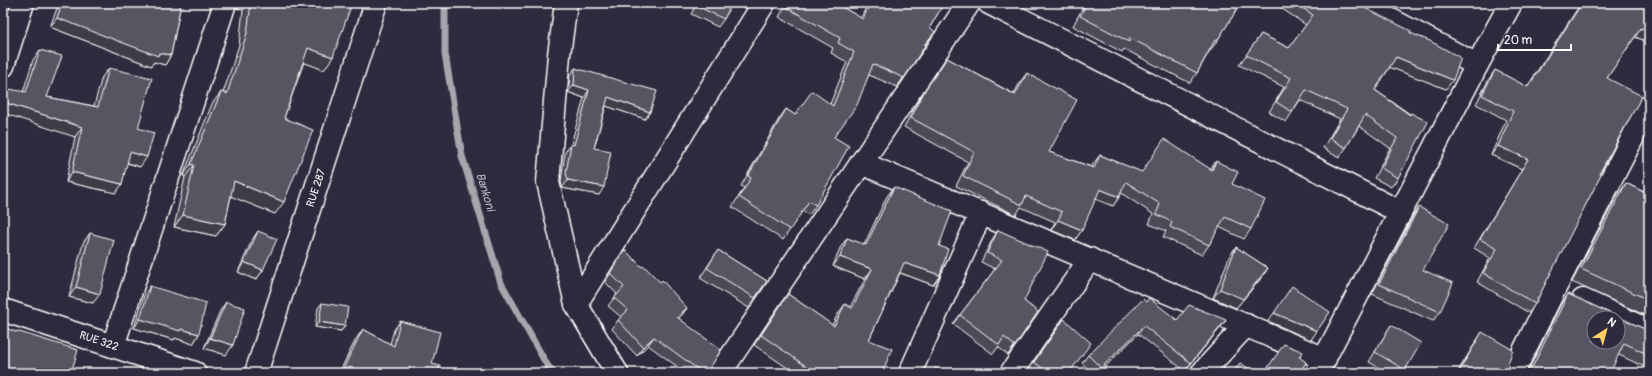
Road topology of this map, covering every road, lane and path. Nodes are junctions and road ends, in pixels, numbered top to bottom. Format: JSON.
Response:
{"nodes":[{"id":1,"x":23,"y":3,"type":"edge"},
{"id":2,"x":225,"y":3,"type":"edge"},
{"id":3,"x":376,"y":3,"type":"edge"},
{"id":4,"x":566,"y":3,"type":"edge"},
{"id":5,"x":764,"y":3,"type":"edge"},
{"id":6,"x":969,"y":3,"type":"edge"},
{"id":7,"x":989,"y":3,"type":"edge"},
{"id":8,"x":1359,"y":3,"type":"edge"},
{"id":9,"x":1511,"y":3,"type":"edge"},
{"id":10,"x":1476,"y":65,"type":"junction"},
{"id":11,"x":3,"y":66,"type":"edge"},
{"id":12,"x":1649,"y":106,"type":"edge"},
{"id":13,"x":1641,"y":139,"type":"edge"},
{"id":14,"x":861,"y":163,"type":"junction"},
{"id":15,"x":1400,"y":212,"type":"junction"},
{"id":16,"x":981,"y":213,"type":"junction"},
{"id":17,"x":1090,"y":259,"type":"junction"},
{"id":18,"x":1555,"y":288,"type":"junction"},
{"id":19,"x":576,"y":304,"type":"junction"},
{"id":20,"x":3,"y":310,"type":"edge"},
{"id":21,"x":1246,"y":325,"type":"junction"},
{"id":22,"x":1649,"y":331,"type":"edge"},
{"id":23,"x":113,"y":346,"type":"junction"},
{"id":24,"x":1321,"y":366,"type":"edge"},
{"id":25,"x":195,"y":373,"type":"edge"},
{"id":26,"x":256,"y":373,"type":"edge"},
{"id":27,"x":618,"y":373,"type":"edge"},
{"id":28,"x":720,"y":373,"type":"edge"},
{"id":29,"x":910,"y":373,"type":"edge"},
{"id":30,"x":1010,"y":373,"type":"edge"},
{"id":31,"x":1202,"y":373,"type":"edge"},
{"id":32,"x":1513,"y":373,"type":"edge"}],
"edges":[{"from":1,"to":11,"type":"street"},
{"from":2,"to":23,"type":"street"},
{"from":3,"to":26,"type":"street","name":"RUE 287"},
{"from":4,"to":19,"type":"street"},
{"from":5,"to":19,"type":"street"},
{"from":6,"to":14,"type":"street"},
{"from":7,"to":15,"type":"street"},
{"from":8,"to":10,"type":"street"},
{"from":9,"to":10,"type":"street"},
{"from":10,"to":15,"type":"street"},
{"from":12,"to":13,"type":"street"},
{"from":13,"to":18,"type":"street"},
{"from":14,"to":16,"type":"street"},
{"from":14,"to":28,"type":"street"},
{"from":15,"to":24,"type":"street"},
{"from":16,"to":17,"type":"street"},
{"from":16,"to":29,"type":"street"},
{"from":17,"to":21,"type":"street"},
{"from":17,"to":30,"type":"street"},
{"from":18,"to":22,"type":"street"},
{"from":18,"to":32,"type":"street"},
{"from":19,"to":27,"type":"street"},
{"from":20,"to":23,"type":"street","name":"RUE 322"},
{"from":21,"to":24,"type":"street"},
{"from":21,"to":31,"type":"street"},
{"from":23,"to":25,"type":"street","name":"RUE 322"}]}
